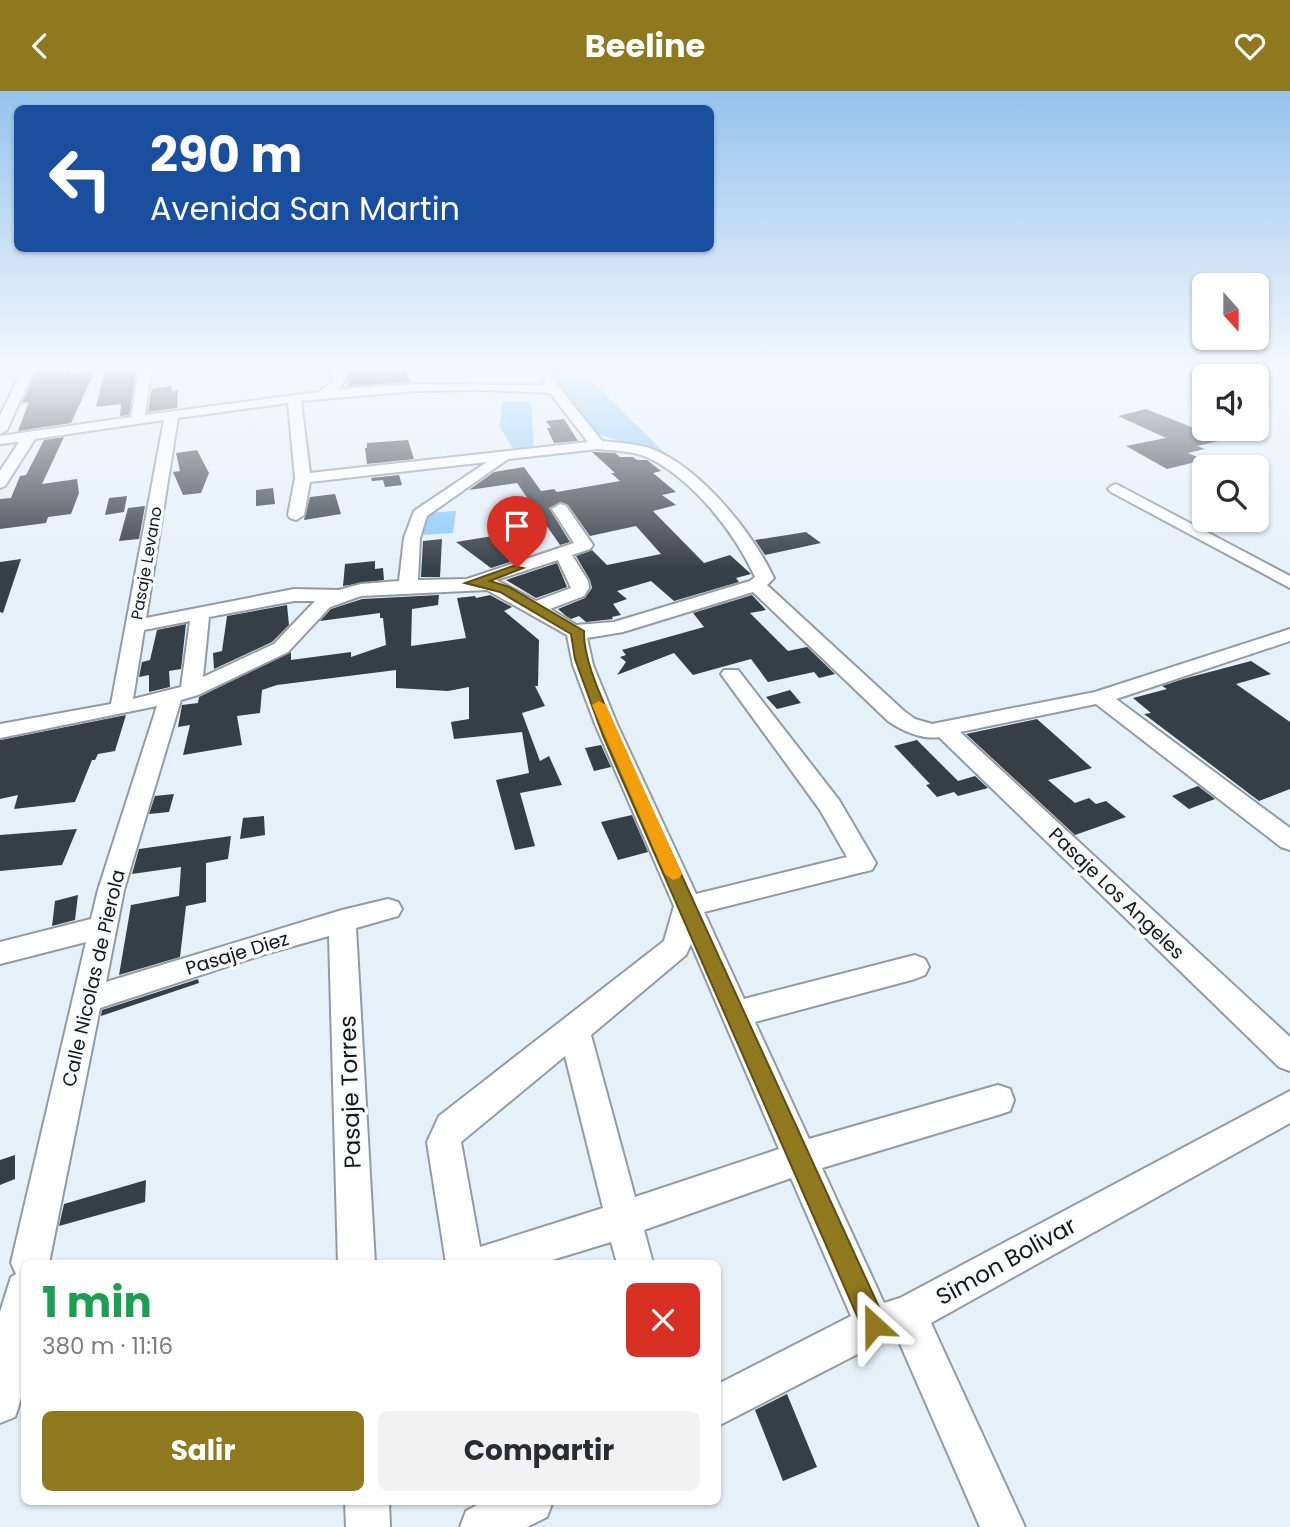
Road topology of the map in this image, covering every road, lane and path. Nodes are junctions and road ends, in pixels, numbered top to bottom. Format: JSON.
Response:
{"nodes":[{"id":1,"x":37,"y":435,"type":"edge"},
{"id":2,"x":169,"y":435,"type":"edge"},
{"id":3,"x":298,"y":435,"type":"edge"},
{"id":4,"x":590,"y":435,"type":"edge"},
{"id":5,"x":29,"y":436,"type":"junction"},
{"id":6,"x":0,"y":440,"type":"edge"},
{"id":7,"x":598,"y":445,"type":"junction"},
{"id":8,"x":505,"y":457,"type":"junction"},
{"id":9,"x":303,"y":478,"type":"junction"},
{"id":10,"x":0,"y":483,"type":"edge"},
{"id":11,"x":1116,"y":489,"type":"dead end"},
{"id":12,"x":560,"y":509,"type":"dead end"},
{"id":13,"x":296,"y":515,"type":"dead end"},
{"id":14,"x":563,"y":554,"type":"junction"},
{"id":15,"x":471,"y":583,"type":"junction"},
{"id":16,"x":1290,"y":583,"type":"edge"},
{"id":17,"x":756,"y":585,"type":"junction"},
{"id":18,"x":408,"y":586,"type":"junction"},
{"id":19,"x":340,"y":595,"type":"junction"},
{"id":20,"x":535,"y":608,"type":"junction"},
{"id":21,"x":200,"y":614,"type":"junction"},
{"id":22,"x":135,"y":626,"type":"junction"},
{"id":23,"x":577,"y":631,"type":"junction"},
{"id":24,"x":1290,"y":635,"type":"edge"},
{"id":25,"x":731,"y":674,"type":"dead end"},
{"id":26,"x":181,"y":694,"type":"junction"},
{"id":27,"x":1100,"y":697,"type":"junction"},
{"id":28,"x":121,"y":709,"type":"junction"},
{"id":29,"x":931,"y":729,"type":"junction"},
{"id":30,"x":0,"y":731,"type":"edge"},
{"id":31,"x":1290,"y":841,"type":"edge"},
{"id":32,"x":688,"y":906,"type":"junction"},
{"id":33,"x":388,"y":909,"type":"dead end"},
{"id":34,"x":342,"y":921,"type":"junction"},
{"id":35,"x":103,"y":927,"type":"junction"},
{"id":36,"x":0,"y":953,"type":"edge"},
{"id":37,"x":915,"y":967,"type":"dead end"},
{"id":38,"x":87,"y":1000,"type":"junction"},
{"id":39,"x":736,"y":1014,"type":"junction"},
{"id":40,"x":574,"y":1031,"type":"junction"},
{"id":41,"x":1290,"y":1058,"type":"edge"},
{"id":42,"x":998,"y":1100,"type":"dead end"},
{"id":43,"x":1290,"y":1106,"type":"edge"},
{"id":44,"x":800,"y":1158,"type":"junction"},
{"id":45,"x":622,"y":1220,"type":"junction"},
{"id":46,"x":31,"y":1260,"type":"edge"},
{"id":47,"x":357,"y":1260,"type":"edge"},
{"id":48,"x":464,"y":1260,"type":"edge"},
{"id":49,"x":495,"y":1260,"type":"edge"},
{"id":50,"x":634,"y":1260,"type":"edge"},
{"id":51,"x":21,"y":1304,"type":"edge"},
{"id":52,"x":890,"y":1320,"type":"junction"},
{"id":53,"x":0,"y":1402,"type":"edge"},
{"id":54,"x":721,"y":1404,"type":"edge"},
{"id":55,"x":367,"y":1505,"type":"edge"},
{"id":56,"x":368,"y":1527,"type":"edge"},
{"id":57,"x":1003,"y":1527,"type":"edge"}],
"edges":[{"from":1,"to":5,"type":"street"},
{"from":2,"to":22,"type":"street","name":"Pasaje Levano"},
{"from":3,"to":9,"type":"street"},
{"from":4,"to":7,"type":"street"},
{"from":5,"to":6,"type":"street"},
{"from":5,"to":10,"type":"street"},
{"from":7,"to":8,"type":"street"},
{"from":7,"to":17,"type":"street"},
{"from":8,"to":9,"type":"street"},
{"from":8,"to":18,"type":"street"},
{"from":9,"to":13,"type":"street"},
{"from":11,"to":16,"type":"street"},
{"from":12,"to":14,"type":"street"},
{"from":14,"to":15,"type":"street"},
{"from":14,"to":20,"type":"street"},
{"from":15,"to":18,"type":"street"},
{"from":15,"to":20,"type":"street"},
{"from":17,"to":23,"type":"street"},
{"from":17,"to":29,"type":"street","name":"Pasaje Los Angeles"},
{"from":18,"to":19,"type":"street"},
{"from":19,"to":21,"type":"street"},
{"from":19,"to":26,"type":"street"},
{"from":20,"to":23,"type":"street"},
{"from":21,"to":22,"type":"street"},
{"from":21,"to":26,"type":"street","name":"Calle Nicolas de Pierola"},
{"from":22,"to":28,"type":"street","name":"Pasaje Levano"},
{"from":23,"to":32,"type":"street"},
{"from":24,"to":27,"type":"street"},
{"from":25,"to":32,"type":"street"},
{"from":26,"to":28,"type":"street"},
{"from":26,"to":35,"type":"street","name":"Calle Nicolas de Pierola"},
{"from":27,"to":29,"type":"street"},
{"from":27,"to":31,"type":"street"},
{"from":28,"to":30,"type":"street"},
{"from":29,"to":41,"type":"street","name":"Pasaje Los Angeles"},
{"from":32,"to":39,"type":"street"},
{"from":32,"to":40,"type":"street"},
{"from":33,"to":34,"type":"street","name":"Pasaje Diez"},
{"from":34,"to":38,"type":"street","name":"Pasaje Diez"},
{"from":34,"to":47,"type":"street","name":"Pasaje Torres"},
{"from":35,"to":36,"type":"street"},
{"from":35,"to":38,"type":"street","name":"Calle Nicolas de Pierola"},
{"from":37,"to":39,"type":"street"},
{"from":38,"to":46,"type":"street","name":"Calle Nicolas de Pierola"},
{"from":39,"to":44,"type":"street"},
{"from":40,"to":45,"type":"street"},
{"from":40,"to":48,"type":"street"},
{"from":42,"to":44,"type":"street"},
{"from":43,"to":52,"type":"street","name":"Simon Bolivar"},
{"from":44,"to":45,"type":"street"},
{"from":44,"to":52,"type":"street"},
{"from":45,"to":49,"type":"street"},
{"from":45,"to":50,"type":"street"},
{"from":51,"to":53,"type":"street"},
{"from":52,"to":54,"type":"street","name":"Simon Bolivar"},
{"from":52,"to":57,"type":"street"},
{"from":55,"to":56,"type":"street"}]}
